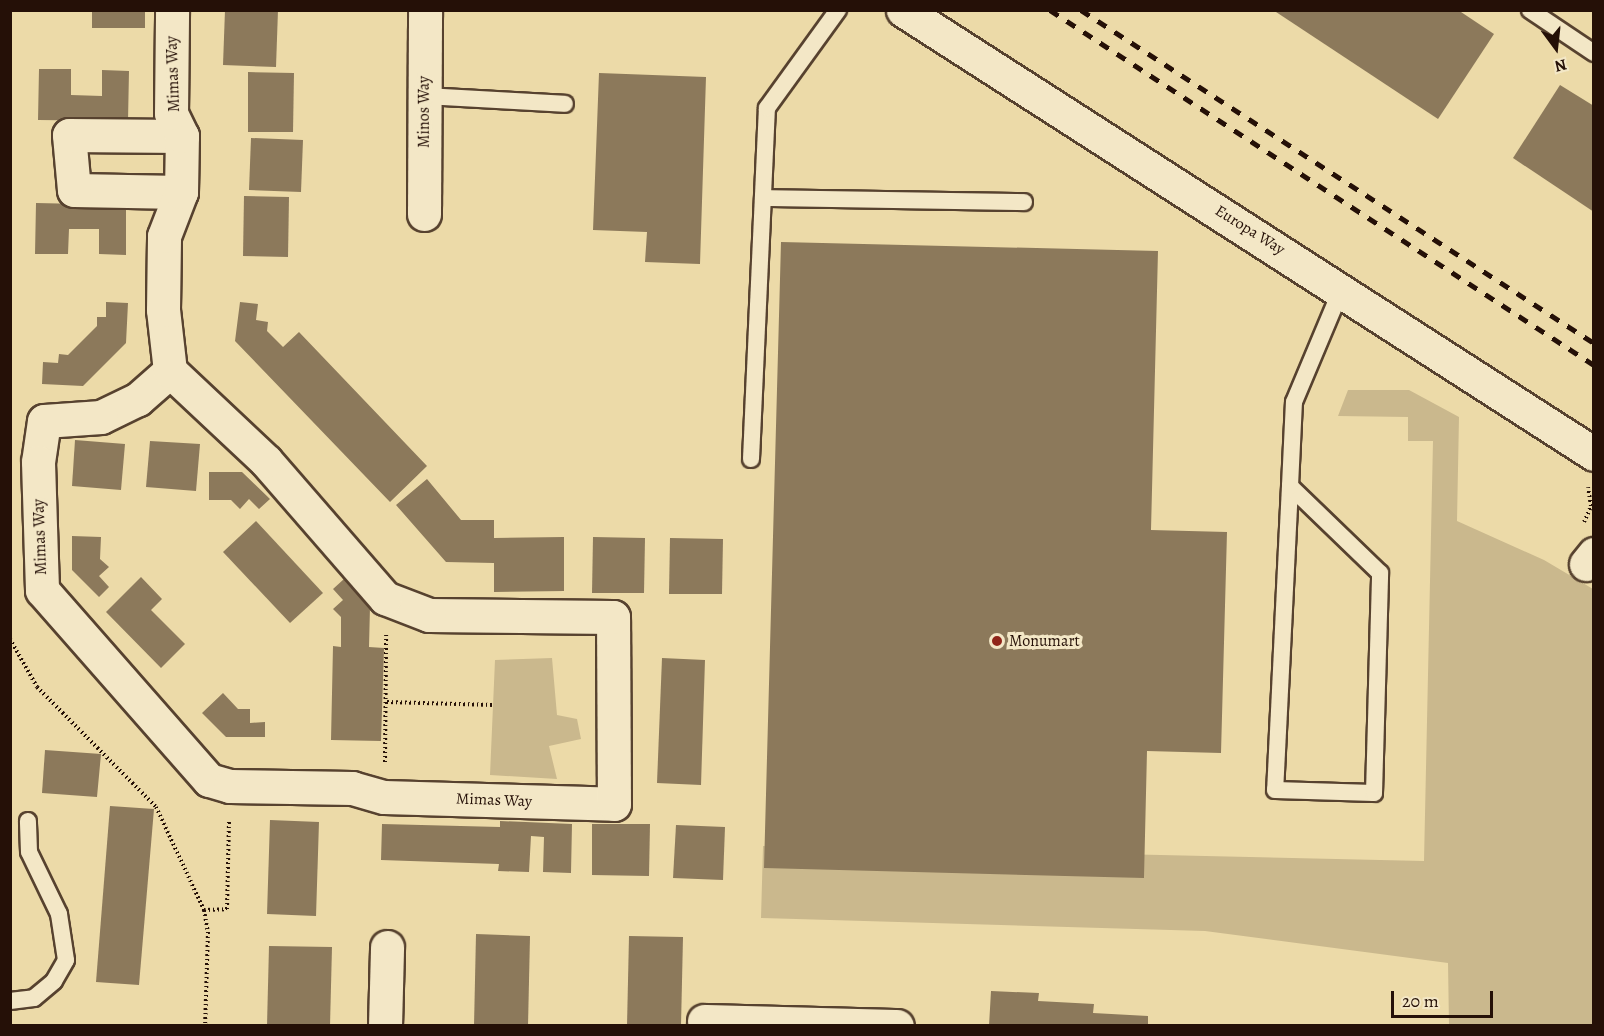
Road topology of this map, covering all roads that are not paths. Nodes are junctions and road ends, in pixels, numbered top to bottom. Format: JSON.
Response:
{"nodes":[{"id":1,"x":172,"y":10,"type":"edge"},
{"id":2,"x":425,"y":10,"type":"edge"},
{"id":3,"x":838,"y":10,"type":"edge"},
{"id":4,"x":903,"y":10,"type":"edge"},
{"id":5,"x":1530,"y":10,"type":"edge"},
{"id":6,"x":1593,"y":53,"type":"edge"},
{"id":7,"x":424,"y":96,"type":"junction"},
{"id":8,"x":565,"y":105,"type":"dead end"},
{"id":9,"x":182,"y":136,"type":"junction"},
{"id":10,"x":181,"y":192,"type":"junction"},
{"id":11,"x":763,"y":198,"type":"junction"},
{"id":12,"x":1024,"y":202,"type":"dead end"},
{"id":13,"x":424,"y":214,"type":"dead end"},
{"id":14,"x":1341,"y":290,"type":"junction"},
{"id":15,"x":170,"y":371,"type":"junction"},
{"id":16,"x":1593,"y":454,"type":"edge"},
{"id":17,"x":752,"y":459,"type":"dead end"},
{"id":18,"x":1290,"y":486,"type":"junction"},
{"id":19,"x":28,"y":821,"type":"dead end"},
{"id":20,"x":387,"y":947,"type":"dead end"},
{"id":21,"x":10,"y":1001,"type":"edge"},
{"id":22,"x":704,"y":1021,"type":"dead end"},
{"id":23,"x":385,"y":1026,"type":"edge"},
{"id":24,"x":897,"y":1026,"type":"edge"}],
"edges":[{"from":1,"to":9,"type":"street","name":"Mimas Way"},
{"from":2,"to":7,"type":"street","name":"Minos Way"},
{"from":3,"to":11,"type":"lane"},
{"from":4,"to":14,"type":"street","name":"Europa Way"},
{"from":5,"to":6,"type":"lane"},
{"from":7,"to":8,"type":"lane"},
{"from":7,"to":13,"type":"street","name":"Minos Way"},
{"from":9,"to":10,"type":"street","name":"Mimas Way"},
{"from":9,"to":10,"type":"street","name":"Mimas Way"},
{"from":10,"to":15,"type":"street","name":"Mimas Way"},
{"from":11,"to":12,"type":"lane"},
{"from":11,"to":17,"type":"lane"},
{"from":14,"to":16,"type":"street","name":"Europa Way"},
{"from":14,"to":18,"type":"lane"},
{"from":15,"to":15,"type":"street","name":"Mimas Way"},
{"from":18,"to":18,"type":"lane"},
{"from":19,"to":21,"type":"lane"},
{"from":20,"to":23,"type":"street"},
{"from":22,"to":24,"type":"street"}]}
